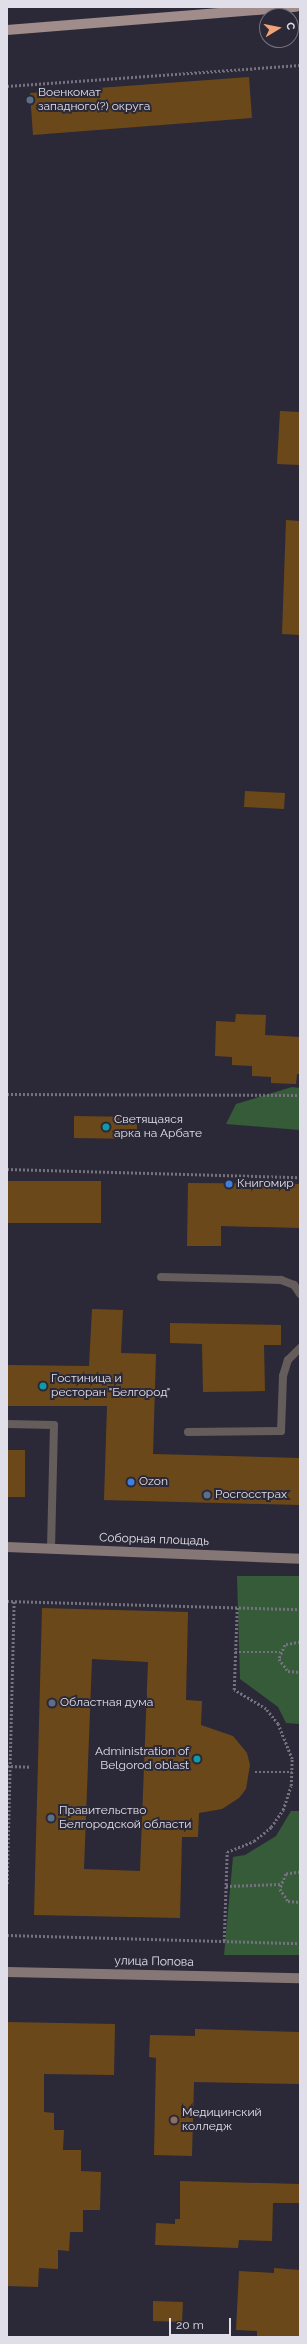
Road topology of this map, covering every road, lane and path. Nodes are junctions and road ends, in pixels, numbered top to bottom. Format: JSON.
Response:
{"nodes":[{"id":1,"x":296,"y":7,"type":"edge"},
{"id":2,"x":7,"y":30,"type":"edge"},
{"id":3,"x":300,"y":66,"type":"edge"},
{"id":4,"x":7,"y":86,"type":"edge"},
{"id":5,"x":7,"y":1094,"type":"edge"},
{"id":6,"x":300,"y":1095,"type":"edge"},
{"id":7,"x":7,"y":1169,"type":"edge"},
{"id":8,"x":300,"y":1177,"type":"edge"},
{"id":9,"x":162,"y":1277,"type":"dead end"},
{"id":10,"x":300,"y":1294,"type":"edge"},
{"id":11,"x":300,"y":1348,"type":"edge"},
{"id":12,"x":7,"y":1424,"type":"edge"},
{"id":13,"x":188,"y":1432,"type":"dead end"},
{"id":14,"x":7,"y":1547,"type":"edge"},
{"id":15,"x":51,"y":1549,"type":"junction"},
{"id":16,"x":300,"y":1559,"type":"edge"},
{"id":17,"x":7,"y":1601,"type":"edge"},
{"id":18,"x":14,"y":1601,"type":"junction"},
{"id":19,"x":237,"y":1607,"type":"junction"},
{"id":20,"x":300,"y":1609,"type":"edge"},
{"id":21,"x":300,"y":1642,"type":"edge"},
{"id":22,"x":235,"y":1652,"type":"junction"},
{"id":23,"x":280,"y":1652,"type":"junction"},
{"id":24,"x":300,"y":1672,"type":"edge"},
{"id":25,"x":8,"y":1766,"type":"edge"},
{"id":26,"x":31,"y":1767,"type":"dead end"},
{"id":27,"x":255,"y":1772,"type":"dead end"},
{"id":28,"x":292,"y":1772,"type":"junction"},
{"id":29,"x":300,"y":1872,"type":"edge"},
{"id":30,"x":7,"y":1884,"type":"edge"},
{"id":31,"x":280,"y":1884,"type":"junction"},
{"id":32,"x":226,"y":1886,"type":"junction"},
{"id":33,"x":300,"y":1902,"type":"edge"},
{"id":34,"x":7,"y":1934,"type":"edge"},
{"id":35,"x":224,"y":1940,"type":"junction"},
{"id":36,"x":300,"y":1943,"type":"edge"},
{"id":37,"x":7,"y":1972,"type":"edge"},
{"id":38,"x":300,"y":1978,"type":"edge"}],
"edges":[{"from":1,"to":2,"type":"main road"},
{"from":3,"to":4,"type":"path"},
{"from":5,"to":6,"type":"path"},
{"from":7,"to":8,"type":"path"},
{"from":9,"to":10,"type":"lane"},
{"from":11,"to":13,"type":"lane"},
{"from":12,"to":15,"type":"lane"},
{"from":14,"to":15,"type":"street","name":"Соборная площадь"},
{"from":15,"to":16,"type":"street","name":"Соборная площадь"},
{"from":17,"to":18,"type":"path"},
{"from":18,"to":19,"type":"path"},
{"from":18,"to":25,"type":"path"},
{"from":19,"to":20,"type":"path"},
{"from":19,"to":22,"type":"path"},
{"from":21,"to":23,"type":"path"},
{"from":22,"to":23,"type":"path"},
{"from":22,"to":28,"type":"path"},
{"from":23,"to":24,"type":"path"},
{"from":25,"to":26,"type":"path"},
{"from":25,"to":30,"type":"path"},
{"from":27,"to":28,"type":"path"},
{"from":28,"to":32,"type":"path"},
{"from":29,"to":31,"type":"path"},
{"from":31,"to":32,"type":"path"},
{"from":31,"to":33,"type":"path"},
{"from":32,"to":35,"type":"path"},
{"from":34,"to":35,"type":"path"},
{"from":35,"to":36,"type":"path"},
{"from":37,"to":38,"type":"street","name":"улица Попова"}]}
